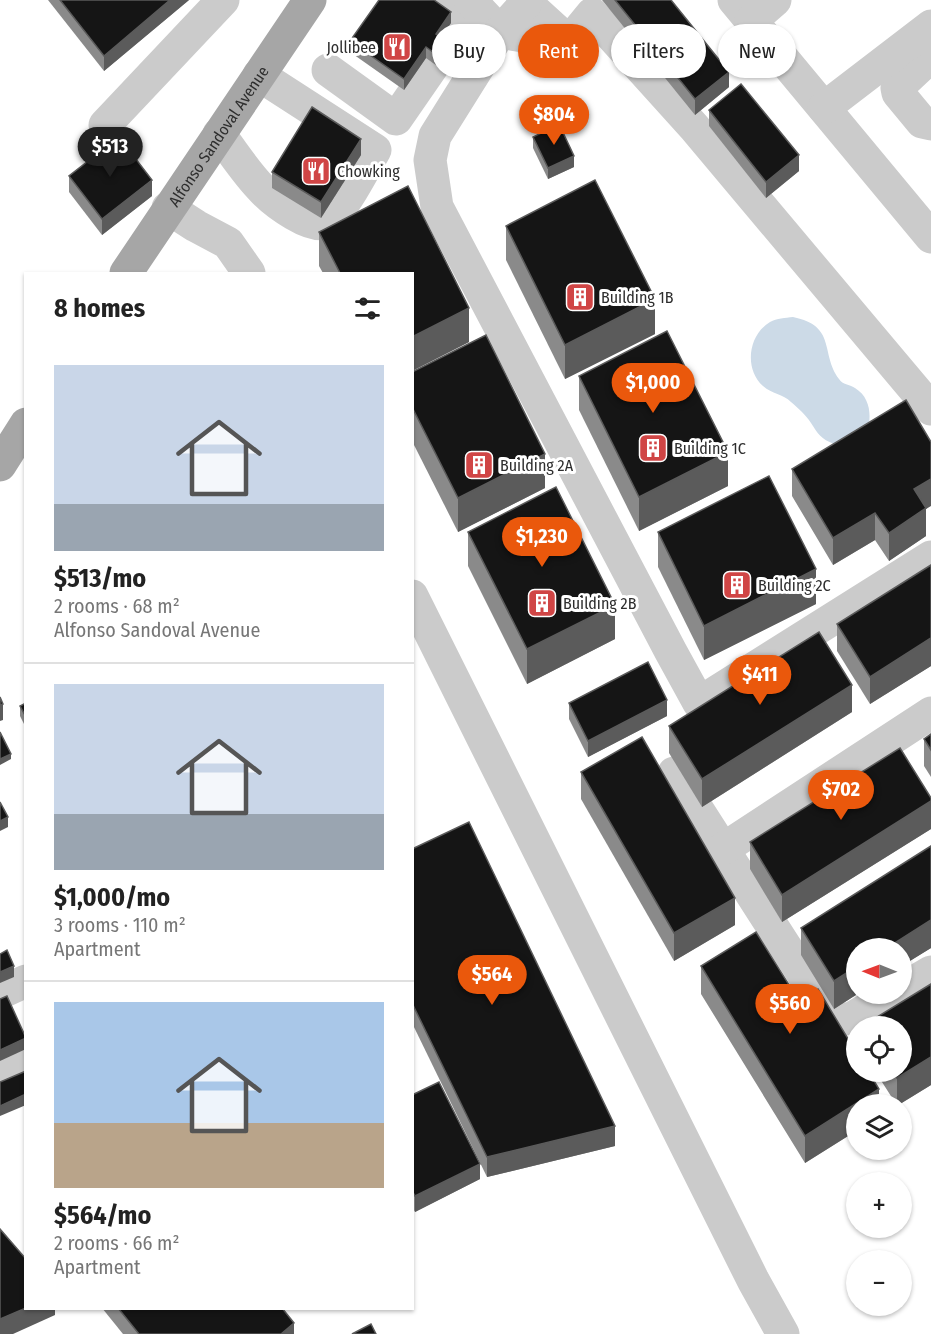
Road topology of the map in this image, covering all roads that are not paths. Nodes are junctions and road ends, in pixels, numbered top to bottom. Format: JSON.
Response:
{"nodes":[{"id":1,"x":223,"y":0,"type":"edge"},
{"id":2,"x":310,"y":0,"type":"edge"},
{"id":3,"x":430,"y":0,"type":"edge"},
{"id":4,"x":470,"y":0,"type":"edge"},
{"id":5,"x":525,"y":2,"type":"edge"},
{"id":6,"x":753,"y":7,"type":"edge"},
{"id":7,"x":492,"y":24,"type":"edge"},
{"id":8,"x":549,"y":24,"type":"edge"},
{"id":9,"x":584,"y":24,"type":"edge"},
{"id":10,"x":506,"y":26,"type":"edge"},
{"id":11,"x":931,"y":26,"type":"edge"},
{"id":12,"x":931,"y":56,"type":"edge"},
{"id":13,"x":328,"y":70,"type":"dead end"},
{"id":14,"x":259,"y":75,"type":"junction"},
{"id":15,"x":472,"y":78,"type":"edge"},
{"id":16,"x":720,"y":106,"type":"edge"},
{"id":17,"x":824,"y":108,"type":"junction"},
{"id":18,"x":931,"y":124,"type":"edge"},
{"id":19,"x":105,"y":125,"type":"dead end"},
{"id":20,"x":694,"y":127,"type":"junction"},
{"id":21,"x":219,"y":134,"type":"junction"},
{"id":22,"x":168,"y":208,"type":"junction"},
{"id":23,"x":926,"y":219,"type":"edge"},
{"id":24,"x":127,"y":272,"type":"edge"},
{"id":25,"x":248,"y":272,"type":"edge"},
{"id":26,"x":931,"y":409,"type":"edge"},
{"id":27,"x":24,"y":427,"type":"edge"},
{"id":28,"x":0,"y":465,"type":"edge"},
{"id":29,"x":931,"y":557,"type":"edge"},
{"id":30,"x":414,"y":600,"type":"edge"},
{"id":31,"x":931,"y":712,"type":"edge"},
{"id":32,"x":674,"y":773,"type":"dead end"},
{"id":33,"x":723,"y":849,"type":"junction"},
{"id":34,"x":931,"y":972,"type":"edge"},
{"id":35,"x":24,"y":982,"type":"edge"},
{"id":36,"x":912,"y":983,"type":"edge"},
{"id":37,"x":0,"y":993,"type":"edge"},
{"id":38,"x":877,"y":1004,"type":"edge"},
{"id":39,"x":24,"y":1060,"type":"edge"},
{"id":40,"x":0,"y":1070,"type":"edge"},
{"id":41,"x":783,"y":1334,"type":"edge"}],
"edges":[{"from":1,"to":19,"type":"lane"},
{"from":2,"to":14,"type":"main road","name":"Alfonso Sandoval Avenue"},
{"from":3,"to":13,"type":"lane"},
{"from":4,"to":7,"type":"lane"},
{"from":5,"to":8,"type":"lane"},
{"from":5,"to":10,"type":"lane"},
{"from":6,"to":17,"type":"lane"},
{"from":9,"to":20,"type":"lane"},
{"from":11,"to":17,"type":"lane"},
{"from":12,"to":18,"type":"lane"},
{"from":14,"to":21,"type":"main road","name":"Alfonso Sandoval Avenue"},
{"from":14,"to":21,"type":"lane"},
{"from":15,"to":29,"type":"lane"},
{"from":16,"to":20,"type":"lane"},
{"from":17,"to":23,"type":"lane"},
{"from":20,"to":26,"type":"lane"},
{"from":21,"to":22,"type":"main road","name":"Alfonso Sandoval Avenue"},
{"from":22,"to":24,"type":"main road","name":"Alfonso Sandoval Avenue"},
{"from":22,"to":25,"type":"lane"},
{"from":27,"to":28,"type":"main road"},
{"from":30,"to":41,"type":"lane"},
{"from":31,"to":33,"type":"lane"},
{"from":32,"to":33,"type":"lane"},
{"from":33,"to":38,"type":"lane"},
{"from":34,"to":36,"type":"lane"},
{"from":35,"to":37,"type":"lane"},
{"from":39,"to":40,"type":"lane"}]}
